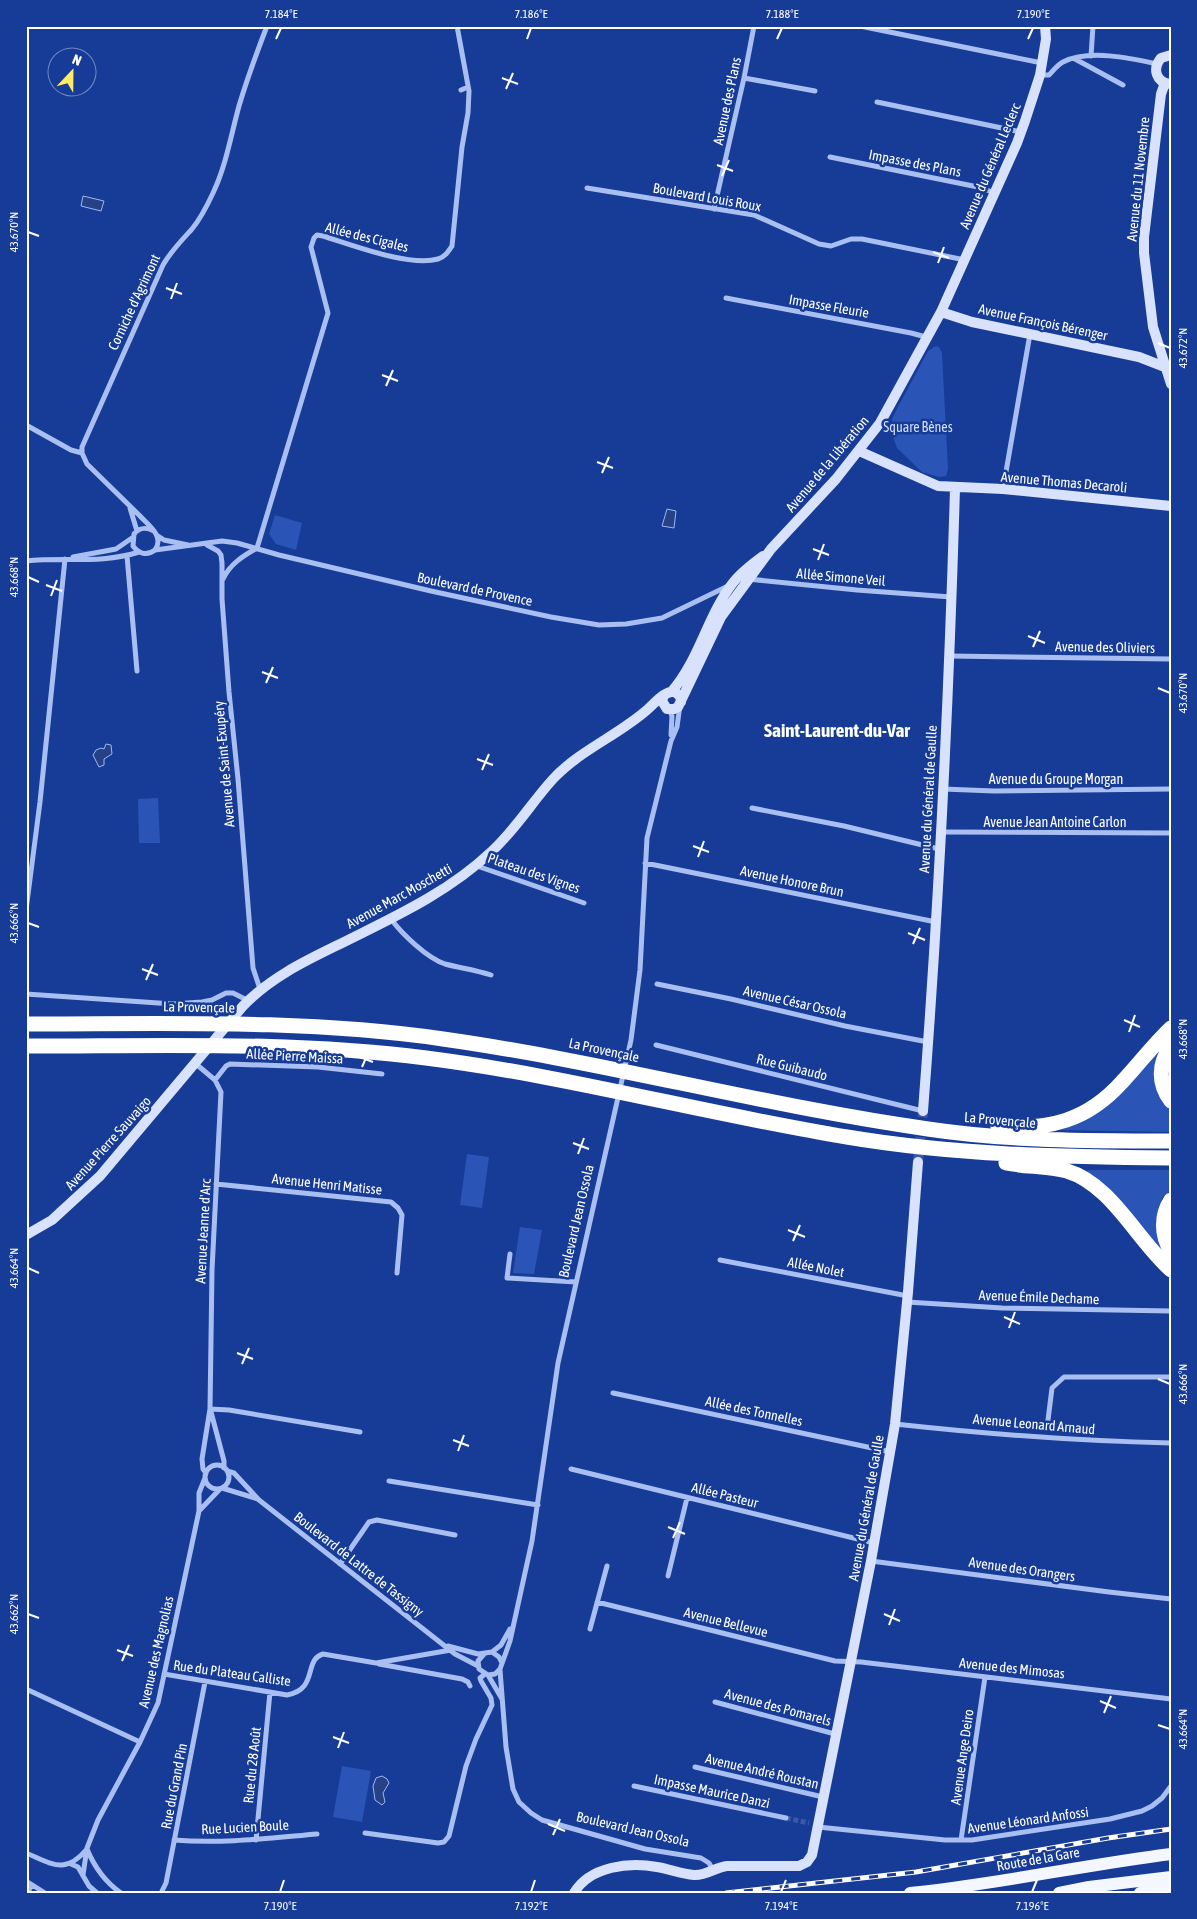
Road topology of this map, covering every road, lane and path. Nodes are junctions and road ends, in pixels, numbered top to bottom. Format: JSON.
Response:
{"nodes":[{"id":1,"x":267,"y":26,"type":"edge"},
{"id":2,"x":457,"y":26,"type":"edge"},
{"id":3,"x":754,"y":26,"type":"edge"},
{"id":4,"x":860,"y":26,"type":"edge"},
{"id":5,"x":1045,"y":26,"type":"edge"},
{"id":6,"x":1093,"y":26,"type":"edge"},
{"id":7,"x":1170,"y":52,"type":"edge"},
{"id":8,"x":1091,"y":56,"type":"junction"},
{"id":9,"x":1074,"y":59,"type":"junction"},
{"id":10,"x":1042,"y":63,"type":"junction"},
{"id":11,"x":1157,"y":64,"type":"junction"},
{"id":12,"x":1040,"y":75,"type":"junction"},
{"id":13,"x":744,"y":78,"type":"junction"},
{"id":14,"x":1168,"y":84,"type":"edge"},
{"id":15,"x":1123,"y":85,"type":"dead end"},
{"id":16,"x":468,"y":87,"type":"junction"},
{"id":17,"x":461,"y":90,"type":"dead end"},
{"id":18,"x":815,"y":91,"type":"dead end"},
{"id":19,"x":877,"y":102,"type":"dead end"},
{"id":20,"x":1021,"y":132,"type":"junction"},
{"id":21,"x":830,"y":157,"type":"dead end"},
{"id":22,"x":587,"y":188,"type":"dead end"},
{"id":23,"x":995,"y":193,"type":"junction"},
{"id":24,"x":714,"y":209,"type":"junction"},
{"id":25,"x":965,"y":260,"type":"junction"},
{"id":26,"x":726,"y":298,"type":"dead end"},
{"id":27,"x":941,"y":312,"type":"junction"},
{"id":28,"x":1030,"y":334,"type":"junction"},
{"id":29,"x":927,"y":337,"type":"junction"},
{"id":30,"x":1158,"y":342,"type":"junction"},
{"id":31,"x":1139,"y":357,"type":"junction"},
{"id":32,"x":1168,"y":368,"type":"edge"},
{"id":33,"x":1171,"y":384,"type":"edge"},
{"id":34,"x":26,"y":425,"type":"edge"},
{"id":35,"x":859,"y":451,"type":"junction"},
{"id":36,"x":82,"y":453,"type":"junction"},
{"id":37,"x":955,"y":488,"type":"junction"},
{"id":38,"x":1002,"y":489,"type":"junction"},
{"id":39,"x":129,"y":506,"type":"junction"},
{"id":40,"x":1171,"y":506,"type":"edge"},
{"id":41,"x":154,"y":530,"type":"junction"},
{"id":42,"x":137,"y":531,"type":"junction"},
{"id":43,"x":158,"y":536,"type":"junction"},
{"id":44,"x":133,"y":538,"type":"junction"},
{"id":45,"x":204,"y":544,"type":"junction"},
{"id":46,"x":191,"y":546,"type":"junction"},
{"id":47,"x":257,"y":548,"type":"junction"},
{"id":48,"x":772,"y":549,"type":"junction"},
{"id":49,"x":155,"y":550,"type":"junction"},
{"id":50,"x":139,"y":552,"type":"junction"},
{"id":51,"x":128,"y":556,"type":"junction"},
{"id":52,"x":65,"y":559,"type":"junction"},
{"id":53,"x":26,"y":561,"type":"edge"},
{"id":54,"x":750,"y":579,"type":"junction"},
{"id":55,"x":222,"y":580,"type":"junction"},
{"id":56,"x":730,"y":585,"type":"junction"},
{"id":57,"x":952,"y":597,"type":"junction"},
{"id":58,"x":730,"y":606,"type":"junction"},
{"id":59,"x":950,"y":656,"type":"junction"},
{"id":60,"x":1171,"y":659,"type":"edge"},
{"id":61,"x":137,"y":671,"type":"dead end"},
{"id":62,"x":668,"y":693,"type":"junction"},
{"id":63,"x":680,"y":703,"type":"junction"},
{"id":64,"x":667,"y":708,"type":"junction"},
{"id":65,"x":644,"y":712,"type":"junction"},
{"id":66,"x":671,"y":741,"type":"junction"},
{"id":67,"x":942,"y":789,"type":"junction"},
{"id":68,"x":1171,"y":789,"type":"edge"},
{"id":69,"x":752,"y":808,"type":"dead end"},
{"id":70,"x":940,"y":832,"type":"junction"},
{"id":71,"x":1171,"y":833,"type":"edge"},
{"id":72,"x":939,"y":849,"type":"junction"},
{"id":73,"x":645,"y":863,"type":"junction"},
{"id":74,"x":477,"y":866,"type":"junction"},
{"id":75,"x":584,"y":902,"type":"dead end"},
{"id":76,"x":26,"y":910,"type":"edge"},
{"id":77,"x":391,"y":918,"type":"junction"},
{"id":78,"x":936,"y":922,"type":"junction"},
{"id":79,"x":491,"y":974,"type":"dead end"},
{"id":80,"x":657,"y":984,"type":"dead end"},
{"id":81,"x":260,"y":990,"type":"junction"},
{"id":82,"x":26,"y":994,"type":"edge"},
{"id":83,"x":246,"y":1003,"type":"junction"},
{"id":84,"x":26,"y":1024,"type":"edge"},
{"id":85,"x":1171,"y":1028,"type":"edge"},
{"id":86,"x":928,"y":1042,"type":"junction"},
{"id":87,"x":656,"y":1045,"type":"dead end"},
{"id":88,"x":26,"y":1046,"type":"edge"},
{"id":89,"x":1171,"y":1046,"type":"edge"},
{"id":90,"x":198,"y":1061,"type":"junction"},
{"id":91,"x":382,"y":1074,"type":"dead end"},
{"id":92,"x":215,"y":1080,"type":"junction"},
{"id":93,"x":1171,"y":1101,"type":"edge"},
{"id":94,"x":922,"y":1111,"type":"joint"},
{"id":95,"x":929,"y":1130,"type":"junction"},
{"id":96,"x":1171,"y":1142,"type":"edge"},
{"id":97,"x":938,"y":1150,"type":"junction"},
{"id":98,"x":1171,"y":1158,"type":"edge"},
{"id":99,"x":918,"y":1162,"type":"tunnel mouth"},
{"id":100,"x":216,"y":1184,"type":"junction"},
{"id":101,"x":1171,"y":1200,"type":"edge"},
{"id":102,"x":26,"y":1235,"type":"edge"},
{"id":103,"x":1171,"y":1251,"type":"edge"},
{"id":104,"x":510,"y":1254,"type":"dead end"},
{"id":105,"x":720,"y":1260,"type":"dead end"},
{"id":106,"x":1171,"y":1270,"type":"edge"},
{"id":107,"x":397,"y":1273,"type":"dead end"},
{"id":108,"x":576,"y":1282,"type":"junction"},
{"id":109,"x":907,"y":1299,"type":"junction"},
{"id":110,"x":1171,"y":1311,"type":"edge"},
{"id":111,"x":1171,"y":1377,"type":"edge"},
{"id":112,"x":613,"y":1393,"type":"dead end"},
{"id":113,"x":210,"y":1409,"type":"junction"},
{"id":114,"x":895,"y":1424,"type":"junction"},
{"id":115,"x":1048,"y":1428,"type":"dead end"},
{"id":116,"x":360,"y":1432,"type":"dead end"},
{"id":117,"x":1171,"y":1444,"type":"edge"},
{"id":118,"x":891,"y":1452,"type":"junction"},
{"id":119,"x":226,"y":1469,"type":"junction"},
{"id":120,"x":571,"y":1469,"type":"dead end"},
{"id":121,"x":206,"y":1475,"type":"junction"},
{"id":122,"x":390,"y":1481,"type":"dead end"},
{"id":123,"x":221,"y":1488,"type":"junction"},
{"id":124,"x":687,"y":1498,"type":"junction"},
{"id":125,"x":259,"y":1500,"type":"junction"},
{"id":126,"x":538,"y":1505,"type":"junction"},
{"id":127,"x":199,"y":1511,"type":"junction"},
{"id":128,"x":455,"y":1535,"type":"dead end"},
{"id":129,"x":874,"y":1543,"type":"junction"},
{"id":130,"x":870,"y":1561,"type":"junction"},
{"id":131,"x":340,"y":1564,"type":"junction"},
{"id":132,"x":607,"y":1566,"type":"dead end"},
{"id":133,"x":668,"y":1576,"type":"dead end"},
{"id":134,"x":1171,"y":1598,"type":"edge"},
{"id":135,"x":597,"y":1602,"type":"junction"},
{"id":136,"x":515,"y":1619,"type":"junction"},
{"id":137,"x":590,"y":1629,"type":"dead end"},
{"id":138,"x":446,"y":1646,"type":"junction"},
{"id":139,"x":451,"y":1650,"type":"junction"},
{"id":140,"x":492,"y":1652,"type":"junction"},
{"id":141,"x":484,"y":1654,"type":"junction"},
{"id":142,"x":850,"y":1662,"type":"junction"},
{"id":143,"x":376,"y":1663,"type":"junction"},
{"id":144,"x":478,"y":1666,"type":"junction"},
{"id":145,"x":501,"y":1667,"type":"junction"},
{"id":146,"x":164,"y":1674,"type":"junction"},
{"id":147,"x":486,"y":1675,"type":"junction"},
{"id":148,"x":985,"y":1677,"type":"junction"},
{"id":149,"x":205,"y":1682,"type":"junction"},
{"id":150,"x":470,"y":1686,"type":"dead end"},
{"id":151,"x":26,"y":1688,"type":"edge"},
{"id":152,"x":270,"y":1692,"type":"junction"},
{"id":153,"x":1171,"y":1698,"type":"edge"},
{"id":154,"x":502,"y":1700,"type":"junction"},
{"id":155,"x":715,"y":1702,"type":"dead end"},
{"id":156,"x":836,"y":1734,"type":"junction"},
{"id":157,"x":140,"y":1742,"type":"junction"},
{"id":158,"x":695,"y":1766,"type":"dead end"},
{"id":159,"x":634,"y":1786,"type":"dead end"},
{"id":160,"x":1171,"y":1786,"type":"edge"},
{"id":161,"x":824,"y":1797,"type":"junction"},
{"id":162,"x":786,"y":1818,"type":"tunnel mouth"},
{"id":163,"x":815,"y":1825,"type":"junction"},
{"id":164,"x":365,"y":1833,"type":"dead end"},
{"id":165,"x":317,"y":1834,"type":"dead end"},
{"id":166,"x":174,"y":1840,"type":"junction"},
{"id":167,"x":256,"y":1840,"type":"junction"},
{"id":168,"x":961,"y":1840,"type":"junction"},
{"id":169,"x":87,"y":1848,"type":"junction"},
{"id":170,"x":26,"y":1853,"type":"edge"},
{"id":171,"x":1171,"y":1854,"type":"edge"},
{"id":172,"x":70,"y":1864,"type":"junction"},
{"id":173,"x":713,"y":1870,"type":"junction"},
{"id":174,"x":83,"y":1875,"type":"junction"},
{"id":175,"x":1171,"y":1877,"type":"edge"},
{"id":176,"x":26,"y":1882,"type":"edge"},
{"id":177,"x":32,"y":1885,"type":"junction"},
{"id":178,"x":1171,"y":1889,"type":"edge"},
{"id":179,"x":28,"y":1893,"type":"edge"},
{"id":180,"x":45,"y":1893,"type":"edge"},
{"id":181,"x":97,"y":1893,"type":"edge"},
{"id":182,"x":121,"y":1893,"type":"edge"},
{"id":183,"x":161,"y":1893,"type":"edge"},
{"id":184,"x":574,"y":1893,"type":"edge"},
{"id":185,"x":910,"y":1893,"type":"edge"},
{"id":186,"x":1059,"y":1893,"type":"edge"},
{"id":187,"x":1140,"y":1893,"type":"edge"}],
"edges":[{"from":1,"to":36,"type":"street","name":"Corniche d'Agrimont"},
{"from":2,"to":16,"type":"street","name":"Allée des Cigales"},
{"from":3,"to":13,"type":"street","name":"Avenue des Plans"},
{"from":4,"to":10,"type":"street"},
{"from":5,"to":10,"type":"main road","name":"Avenue du Général Leclerc"},
{"from":6,"to":8,"type":"street"},
{"from":7,"to":11,"type":"main road"},
{"from":8,"to":9,"type":"street"},
{"from":8,"to":11,"type":"street"},
{"from":9,"to":12,"type":"street"},
{"from":9,"to":15,"type":"street"},
{"from":10,"to":12,"type":"main road","name":"Avenue du Général Leclerc"},
{"from":11,"to":14,"type":"main road"},
{"from":12,"to":20,"type":"main road","name":"Avenue du Général Leclerc"},
{"from":13,"to":18,"type":"street"},
{"from":13,"to":24,"type":"street","name":"Avenue des Plans"},
{"from":14,"to":30,"type":"main road","name":"Avenue du 11 Novembre"},
{"from":16,"to":17,"type":"street"},
{"from":16,"to":47,"type":"street","name":"Allée des Cigales"},
{"from":19,"to":20,"type":"street"},
{"from":20,"to":23,"type":"main road","name":"Avenue du Général Leclerc"},
{"from":21,"to":23,"type":"street","name":"Impasse des Plans"},
{"from":22,"to":24,"type":"street","name":"Boulevard Louis Roux"},
{"from":23,"to":25,"type":"main road","name":"Avenue du Général Leclerc"},
{"from":24,"to":25,"type":"street","name":"Boulevard Louis Roux"},
{"from":25,"to":27,"type":"main road","name":"Avenue du Général Leclerc"},
{"from":26,"to":29,"type":"street","name":"Impasse Fleurie"},
{"from":27,"to":28,"type":"main road","name":"Avenue François Bérenger"},
{"from":27,"to":29,"type":"main road","name":"Avenue de la Libération"},
{"from":28,"to":31,"type":"main road","name":"Avenue François Bérenger"},
{"from":28,"to":38,"type":"street"},
{"from":29,"to":35,"type":"main road","name":"Avenue de la Libération"},
{"from":30,"to":31,"type":"main road"},
{"from":30,"to":32,"type":"main road","name":"Avenue du 11 Novembre"},
{"from":31,"to":32,"type":"main road","name":"Avenue François Bérenger"},
{"from":32,"to":33,"type":"main road","name":"Avenue du 11 Novembre"},
{"from":34,"to":36,"type":"street"},
{"from":35,"to":37,"type":"main road","name":"Avenue Thomas Decaroli"},
{"from":35,"to":48,"type":"main road","name":"Avenue de la Libération"},
{"from":36,"to":39,"type":"street"},
{"from":37,"to":38,"type":"main road","name":"Avenue Thomas Decaroli"},
{"from":37,"to":57,"type":"main road","name":"Avenue du Général de Gaulle"},
{"from":38,"to":40,"type":"main road","name":"Avenue Thomas Decaroli"},
{"from":39,"to":41,"type":"street"},
{"from":39,"to":42,"type":"street"},
{"from":41,"to":42,"type":"street"},
{"from":41,"to":43,"type":"street"},
{"from":42,"to":44,"type":"street"},
{"from":43,"to":46,"type":"street","name":"Boulevard de Provence"},
{"from":43,"to":49,"type":"street"},
{"from":44,"to":50,"type":"street"},
{"from":44,"to":52,"type":"street"},
{"from":45,"to":46,"type":"street","name":"Boulevard de Provence"},
{"from":45,"to":47,"type":"street","name":"Boulevard de Provence"},
{"from":45,"to":55,"type":"street","name":"Avenue de Saint-Exupéry"},
{"from":46,"to":49,"type":"street","name":"Boulevard de Provence"},
{"from":47,"to":55,"type":"street"},
{"from":47,"to":56,"type":"street","name":"Boulevard de Provence"},
{"from":48,"to":54,"type":"main road","name":"Avenue de la Libération"},
{"from":48,"to":56,"type":"main road","name":"Avenue de la Libération"},
{"from":49,"to":50,"type":"street"},
{"from":50,"to":51,"type":"street"},
{"from":51,"to":52,"type":"street"},
{"from":51,"to":61,"type":"street"},
{"from":52,"to":53,"type":"street"},
{"from":52,"to":76,"type":"street"},
{"from":54,"to":56,"type":"street","name":"Allée Simone Veil"},
{"from":54,"to":57,"type":"street","name":"Allée Simone Veil"},
{"from":54,"to":58,"type":"main road","name":"Avenue de la Libération"},
{"from":55,"to":81,"type":"street","name":"Avenue de Saint-Exupéry"},
{"from":56,"to":58,"type":"street"},
{"from":56,"to":62,"type":"main road","name":"Avenue de la Libération"},
{"from":57,"to":59,"type":"main road","name":"Avenue du Général de Gaulle"},
{"from":58,"to":63,"type":"main road","name":"Avenue de la Libération"},
{"from":59,"to":60,"type":"street","name":"Avenue des Oliviers"},
{"from":59,"to":67,"type":"main road","name":"Avenue du Général de Gaulle"},
{"from":62,"to":63,"type":"main road"},
{"from":62,"to":64,"type":"main road"},
{"from":62,"to":65,"type":"main road","name":"Avenue Marc Moschetti"},
{"from":63,"to":64,"type":"main road"},
{"from":63,"to":66,"type":"street","name":"Boulevard Jean Ossola"},
{"from":64,"to":65,"type":"main road","name":"Avenue Marc Moschetti"},
{"from":64,"to":66,"type":"street","name":"Boulevard Jean Ossola"},
{"from":65,"to":74,"type":"main road","name":"Avenue Marc Moschetti"},
{"from":66,"to":73,"type":"street","name":"Boulevard Jean Ossola"},
{"from":67,"to":68,"type":"street","name":"Avenue du Groupe Morgan"},
{"from":67,"to":70,"type":"main road","name":"Avenue du Général de Gaulle"},
{"from":69,"to":72,"type":"street"},
{"from":70,"to":71,"type":"street","name":"Avenue Jean Antoine Carlon"},
{"from":70,"to":72,"type":"main road","name":"Avenue du Général de Gaulle"},
{"from":72,"to":78,"type":"main road","name":"Avenue du Général de Gaulle"},
{"from":73,"to":78,"type":"street","name":"Avenue Honore Brun"},
{"from":73,"to":108,"type":"street","name":"Boulevard Jean Ossola"},
{"from":74,"to":75,"type":"street","name":"Plateau des Vignes"},
{"from":74,"to":77,"type":"main road","name":"Avenue Marc Moschetti"},
{"from":77,"to":79,"type":"street"},
{"from":77,"to":81,"type":"main road","name":"Avenue Marc Moschetti"},
{"from":78,"to":86,"type":"main road","name":"Avenue du Général de Gaulle"},
{"from":80,"to":86,"type":"street","name":"Avenue César Ossola"},
{"from":81,"to":83,"type":"main road","name":"Avenue Marc Moschetti"},
{"from":82,"to":83,"type":"street"},
{"from":83,"to":90,"type":"main road","name":"Avenue Pierre Sauvaigo"},
{"from":84,"to":95,"type":"highway","name":"La Provençale"},
{"from":85,"to":95,"type":"highway"},
{"from":86,"to":94,"type":"main road","name":"Avenue du Général de Gaulle"},
{"from":87,"to":94,"type":"street","name":"Rue Guibaudo"},
{"from":88,"to":97,"type":"highway"},
{"from":89,"to":93,"type":"highway"},
{"from":90,"to":92,"type":"street"},
{"from":90,"to":102,"type":"main road","name":"Avenue Pierre Sauvaigo"},
{"from":91,"to":92,"type":"street","name":"Allée Pierre Maissa"},
{"from":92,"to":100,"type":"street","name":"Avenue Jeanne d'Arc"},
{"from":95,"to":96,"type":"highway","name":"La Provençale"},
{"from":97,"to":98,"type":"highway"},
{"from":97,"to":106,"type":"highway"},
{"from":99,"to":109,"type":"main road","name":"Avenue du Général de Gaulle"},
{"from":100,"to":107,"type":"street","name":"Avenue Henri Matisse"},
{"from":100,"to":113,"type":"street","name":"Avenue Jeanne d'Arc"},
{"from":101,"to":103,"type":"highway"},
{"from":104,"to":108,"type":"street"},
{"from":105,"to":109,"type":"street","name":"Allée Nolet"},
{"from":108,"to":126,"type":"street","name":"Boulevard Jean Ossola"},
{"from":109,"to":110,"type":"street","name":"Avenue Émile Dechame"},
{"from":109,"to":114,"type":"main road","name":"Avenue du Général de Gaulle"},
{"from":111,"to":115,"type":"street"},
{"from":112,"to":118,"type":"street","name":"Allée des Tonnelles"},
{"from":113,"to":116,"type":"street"},
{"from":113,"to":119,"type":"street","name":"Avenue Jeanne d'Arc"},
{"from":113,"to":121,"type":"street","name":"Avenue Jeanne d'Arc"},
{"from":114,"to":117,"type":"street","name":"Avenue Leonard Arnaud"},
{"from":114,"to":118,"type":"main road","name":"Avenue du Général de Gaulle"},
{"from":118,"to":129,"type":"main road","name":"Avenue du Général de Gaulle"},
{"from":119,"to":121,"type":"street"},
{"from":119,"to":123,"type":"street"},
{"from":119,"to":125,"type":"street","name":"Boulevard de Lattre de Tassigny"},
{"from":120,"to":124,"type":"street","name":"Allée Pasteur"},
{"from":121,"to":123,"type":"street"},
{"from":121,"to":127,"type":"street","name":"Avenue des Magnolias"},
{"from":122,"to":126,"type":"street"},
{"from":123,"to":125,"type":"street","name":"Boulevard de Lattre de Tassigny"},
{"from":123,"to":127,"type":"street"},
{"from":124,"to":129,"type":"street","name":"Allée Pasteur"},
{"from":124,"to":133,"type":"street"},
{"from":125,"to":131,"type":"street","name":"Boulevard de Lattre de Tassigny"},
{"from":126,"to":136,"type":"street","name":"Boulevard Jean Ossola"},
{"from":127,"to":146,"type":"street","name":"Avenue des Magnolias"},
{"from":128,"to":131,"type":"street"},
{"from":129,"to":130,"type":"main road","name":"Avenue du Général de Gaulle"},
{"from":130,"to":134,"type":"street","name":"Avenue des Orangers"},
{"from":130,"to":142,"type":"main road","name":"Avenue du Général de Gaulle"},
{"from":131,"to":138,"type":"street","name":"Boulevard de Lattre de Tassigny"},
{"from":132,"to":135,"type":"street"},
{"from":135,"to":137,"type":"street"},
{"from":135,"to":142,"type":"street","name":"Avenue Bellevue"},
{"from":136,"to":140,"type":"street","name":"Boulevard Jean Ossola"},
{"from":136,"to":145,"type":"street","name":"Boulevard Jean Ossola"},
{"from":138,"to":139,"type":"street","name":"Boulevard de Lattre de Tassigny"},
{"from":138,"to":141,"type":"street","name":"Boulevard de Lattre de Tassigny"},
{"from":139,"to":143,"type":"street","name":"Rue du Plateau Calliste"},
{"from":139,"to":144,"type":"street","name":"Boulevard de Lattre de Tassigny"},
{"from":140,"to":141,"type":"street"},
{"from":140,"to":145,"type":"street"},
{"from":141,"to":144,"type":"street"},
{"from":142,"to":148,"type":"street","name":"Avenue des Mimosas"},
{"from":142,"to":156,"type":"main road","name":"Avenue du Général de Gaulle"},
{"from":143,"to":150,"type":"street"},
{"from":143,"to":152,"type":"street","name":"Rue du Plateau Calliste"},
{"from":144,"to":147,"type":"street"},
{"from":145,"to":147,"type":"street"},
{"from":145,"to":154,"type":"street","name":"Boulevard Jean Ossola"},
{"from":146,"to":149,"type":"street","name":"Rue du Plateau Calliste"},
{"from":146,"to":157,"type":"street","name":"Avenue des Magnolias"},
{"from":147,"to":154,"type":"street","name":"Boulevard Jean Ossola"},
{"from":147,"to":164,"type":"street"},
{"from":148,"to":153,"type":"street","name":"Avenue des Mimosas"},
{"from":148,"to":168,"type":"street","name":"Avenue Ange Deiro"},
{"from":149,"to":152,"type":"street","name":"Rue du Plateau Calliste"},
{"from":149,"to":166,"type":"street","name":"Rue du Grand Pin"},
{"from":151,"to":157,"type":"street"},
{"from":152,"to":167,"type":"street","name":"Rue du 28 Août"},
{"from":154,"to":173,"type":"street","name":"Boulevard Jean Ossola"},
{"from":155,"to":156,"type":"street","name":"Avenue des Pomarels"},
{"from":156,"to":161,"type":"main road","name":"Avenue du Général de Gaulle"},
{"from":157,"to":169,"type":"street","name":"Avenue des Magnolias"},
{"from":158,"to":161,"type":"street","name":"Avenue André Roustan"},
{"from":159,"to":162,"type":"street","name":"Impasse Maurice Danzi"},
{"from":160,"to":168,"type":"street","name":"Avenue Léonard Anfossi"},
{"from":161,"to":163,"type":"main road","name":"Avenue du Général de Gaulle"},
{"from":163,"to":168,"type":"street","name":"Avenue Léonard Anfossi"},
{"from":163,"to":173,"type":"main road","name":"Avenue du Général de Gaulle"},
{"from":165,"to":167,"type":"street","name":"Rue Lucien Boule"},
{"from":166,"to":167,"type":"street","name":"Rue Lucien Boule"},
{"from":166,"to":183,"type":"street","name":"Rue du Grand Pin"},
{"from":169,"to":172,"type":"street"},
{"from":169,"to":174,"type":"street","name":"Avenue des Magnolias"},
{"from":169,"to":182,"type":"street"},
{"from":170,"to":172,"type":"street"},
{"from":171,"to":185,"type":"main road","name":"Route de la Gare"},
{"from":172,"to":174,"type":"street"},
{"from":173,"to":184,"type":"main road"},
{"from":174,"to":181,"type":"street"},
{"from":175,"to":186,"type":"main road"},
{"from":176,"to":177,"type":"street"},
{"from":177,"to":179,"type":"street"},
{"from":177,"to":180,"type":"street"},
{"from":178,"to":187,"type":"main road"}]}
